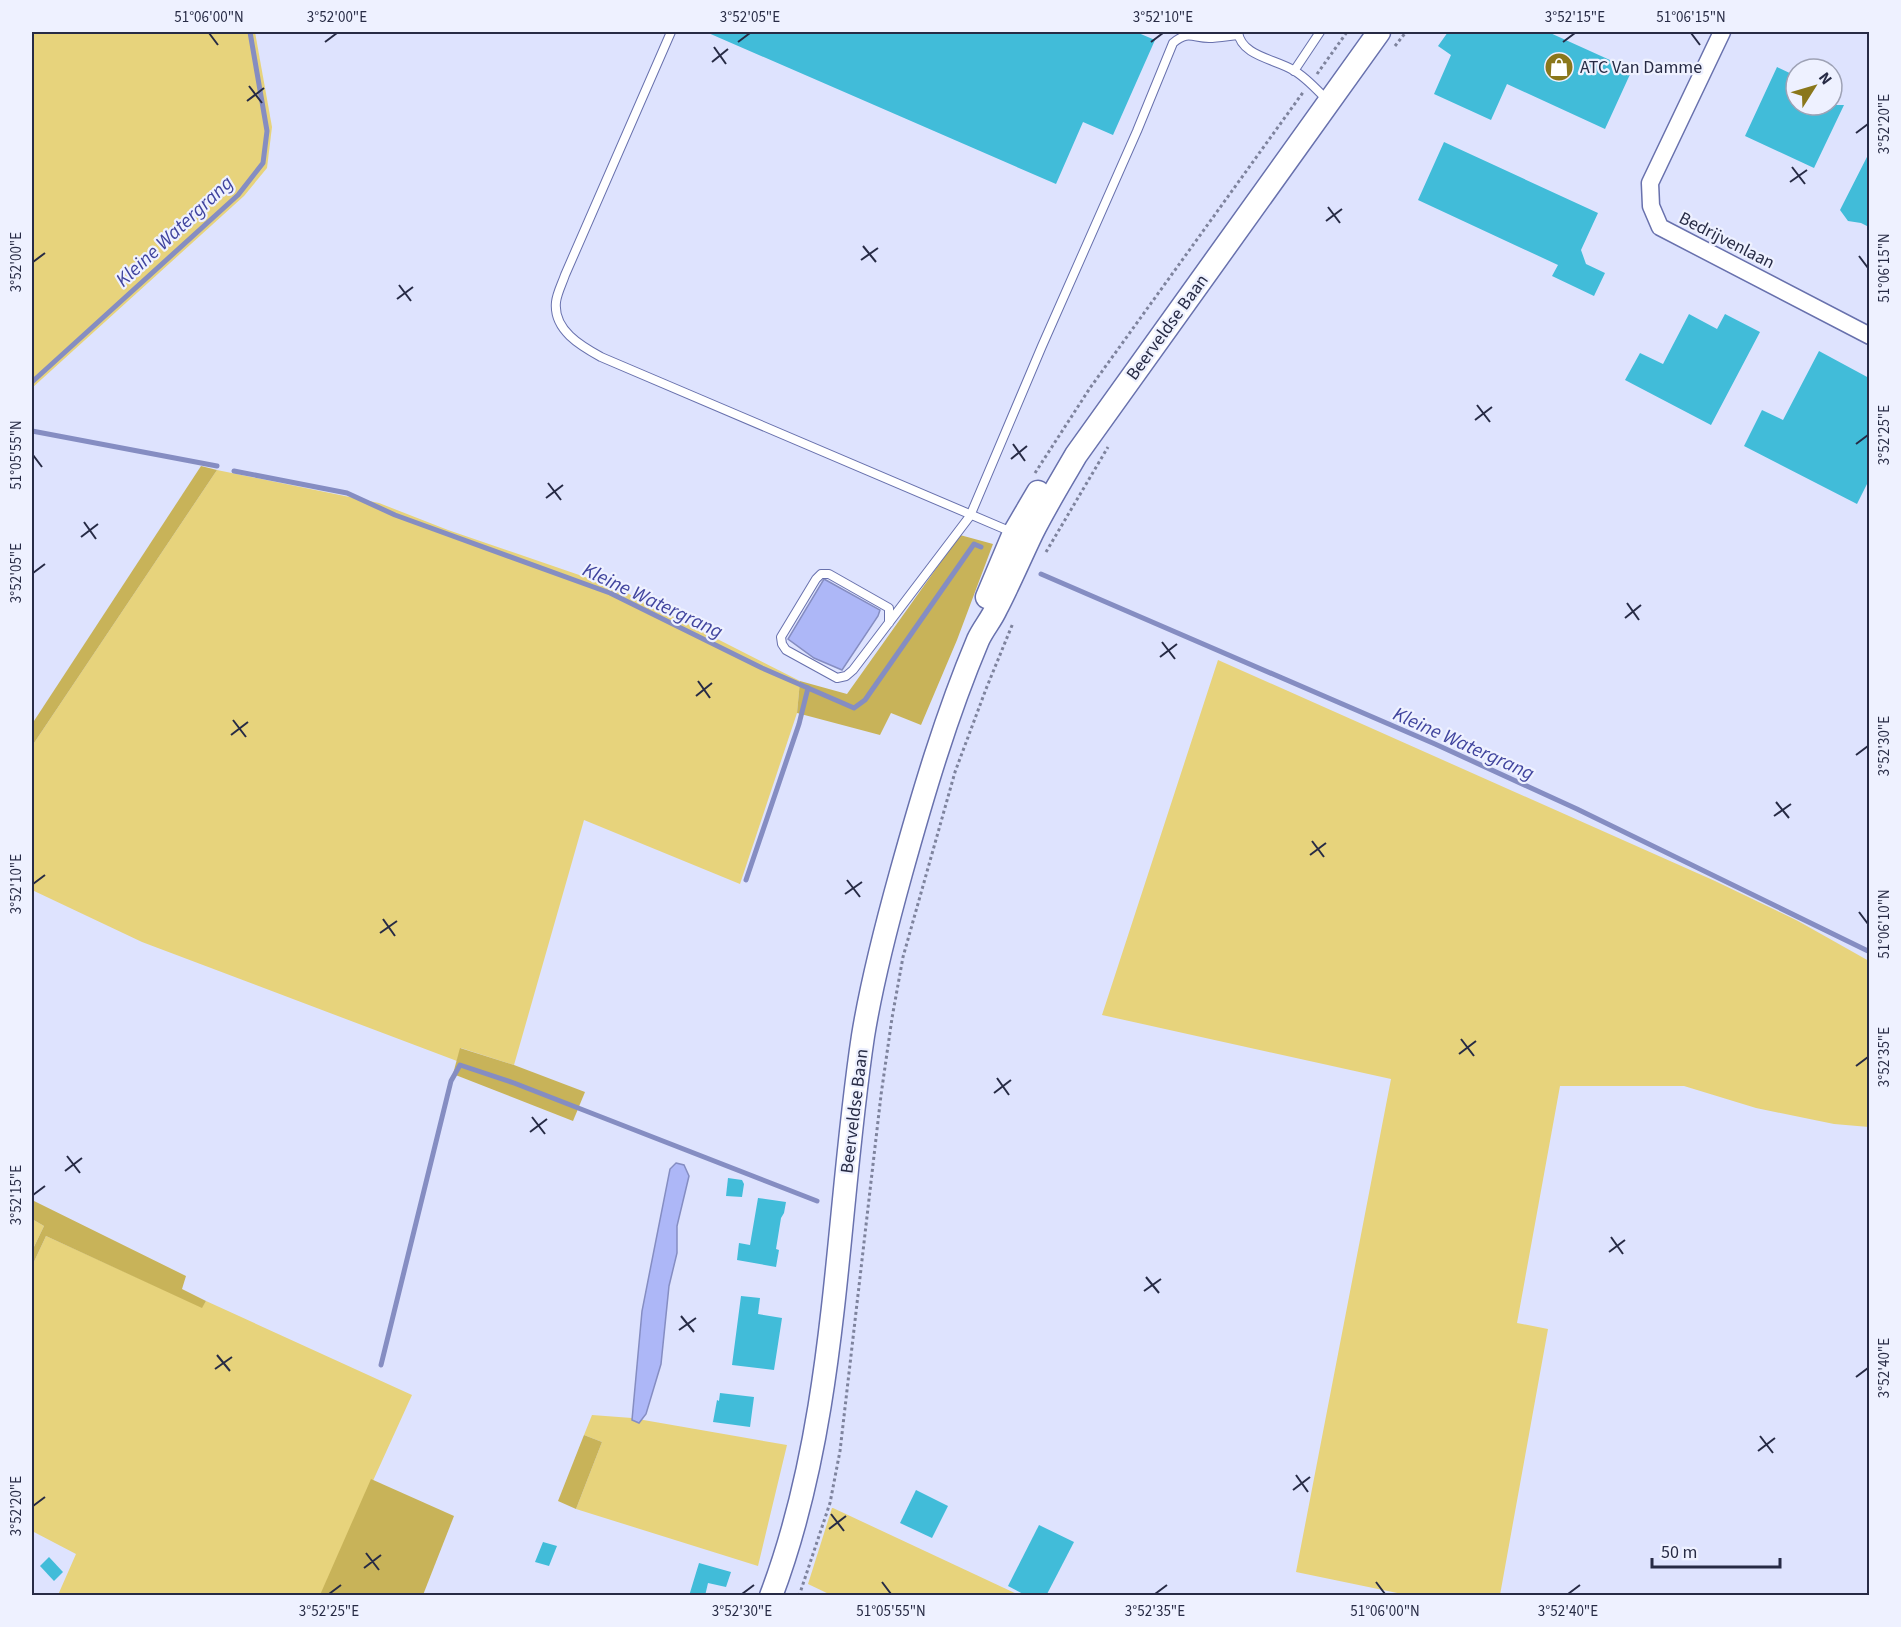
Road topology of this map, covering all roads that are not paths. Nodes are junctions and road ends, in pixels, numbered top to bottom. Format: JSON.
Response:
{"nodes":[{"id":1,"x":671,"y":32,"type":"edge"},
{"id":2,"x":1320,"y":32,"type":"edge"},
{"id":3,"x":1360,"y":32,"type":"edge"},
{"id":4,"x":1379,"y":32,"type":"edge"},
{"id":5,"x":1722,"y":32,"type":"edge"},
{"id":6,"x":1238,"y":33,"type":"edge"},
{"id":7,"x":1294,"y":70,"type":"junction"},
{"id":8,"x":1319,"y":92,"type":"junction"},
{"id":9,"x":1869,"y":336,"type":"edge"},
{"id":10,"x":970,"y":516,"type":"junction"},
{"id":11,"x":1023,"y":533,"type":"junction"},
{"id":12,"x":889,"y":622,"type":"junction"},
{"id":13,"x":771,"y":1596,"type":"edge"}],
"edges":[{"from":1,"to":10,"type":"lane"},
{"from":2,"to":7,"type":"lane"},
{"from":3,"to":8,"type":"main road","name":"Beerveldse Baan"},
{"from":4,"to":8,"type":"main road","name":"Beerveldse Baan"},
{"from":5,"to":9,"type":"street","name":"Bedrijvenlaan"},
{"from":6,"to":7,"type":"lane"},
{"from":6,"to":10,"type":"lane"},
{"from":7,"to":8,"type":"lane"},
{"from":8,"to":11,"type":"main road","name":"Beerveldse Baan"},
{"from":10,"to":11,"type":"lane"},
{"from":10,"to":12,"type":"lane"},
{"from":11,"to":13,"type":"main road","name":"Beerveldse Baan"},
{"from":12,"to":12,"type":"lane"}]}
